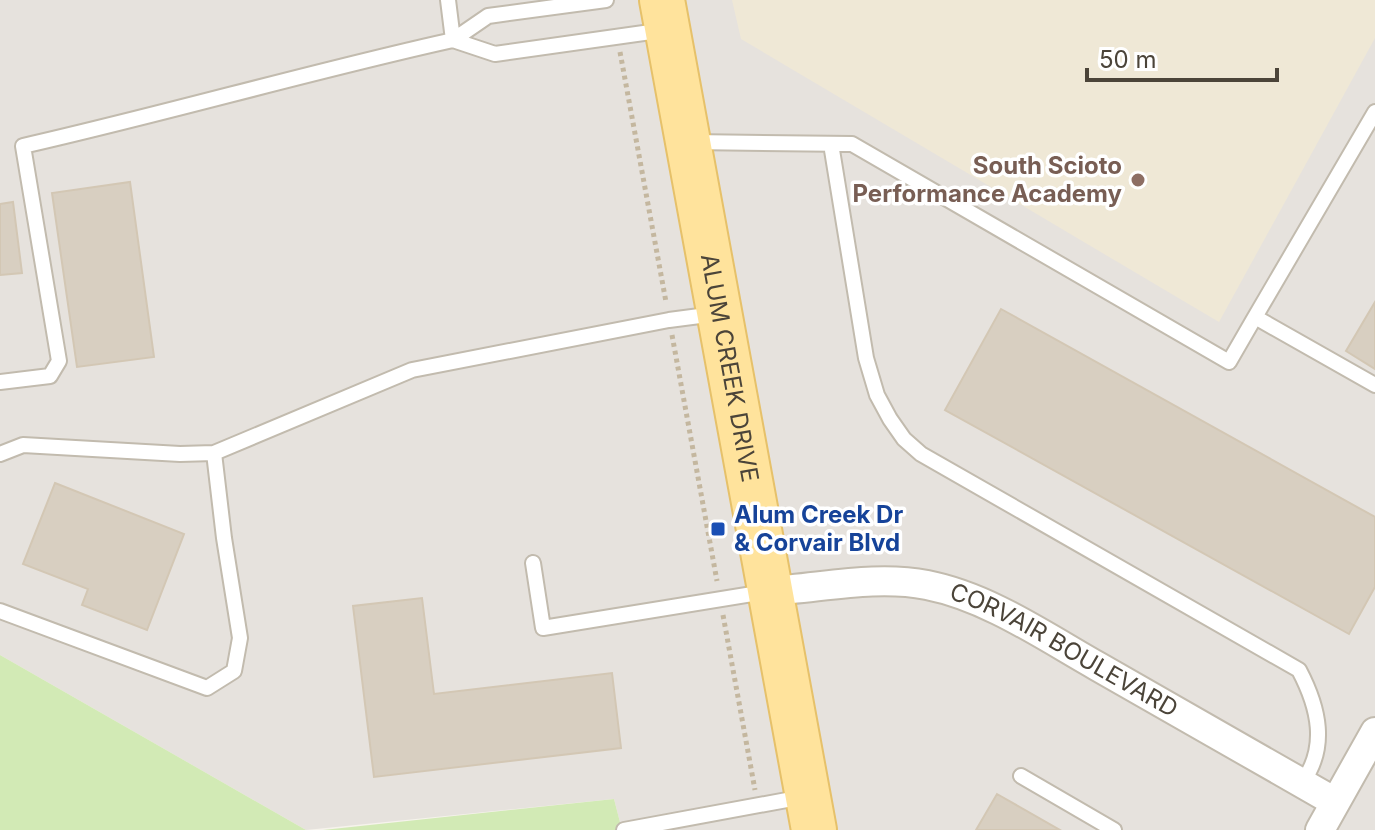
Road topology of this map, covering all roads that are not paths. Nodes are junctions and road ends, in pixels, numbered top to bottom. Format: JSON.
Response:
{"nodes":[{"id":1,"x":448,"y":0,"type":"edge"},
{"id":2,"x":606,"y":0,"type":"edge"},
{"id":3,"x":664,"y":15,"type":"edge"},
{"id":4,"x":453,"y":40,"type":"junction"},
{"id":5,"x":1375,"y":112,"type":"edge"},
{"id":6,"x":687,"y":142,"type":"junction"},
{"id":7,"x":831,"y":144,"type":"junction"},
{"id":8,"x":719,"y":314,"type":"junction"},
{"id":9,"x":1255,"y":317,"type":"junction"},
{"id":10,"x":0,"y":382,"type":"edge"},
{"id":11,"x":1375,"y":385,"type":"edge"},
{"id":12,"x":214,"y":453,"type":"junction"},
{"id":13,"x":0,"y":454,"type":"edge"},
{"id":14,"x":533,"y":563,"type":"dead end"},
{"id":15,"x":770,"y":591,"type":"junction"},
{"id":16,"x":0,"y":611,"type":"edge"},
{"id":17,"x":1375,"y":732,"type":"edge"},
{"id":18,"x":1021,"y":776,"type":"dead end"},
{"id":19,"x":1302,"y":783,"type":"junction"},
{"id":20,"x":1335,"y":802,"type":"junction"},
{"id":21,"x":810,"y":813,"type":"edge"},
{"id":22,"x":624,"y":830,"type":"edge"},
{"id":23,"x":1114,"y":830,"type":"edge"},
{"id":24,"x":1320,"y":830,"type":"edge"}],
"edges":[{"from":1,"to":4,"type":"lane"},
{"from":2,"to":4,"type":"lane"},
{"from":3,"to":4,"type":"lane"},
{"from":3,"to":6,"type":"main road","name":"ALUM CREEK DRIVE"},
{"from":4,"to":10,"type":"lane"},
{"from":5,"to":9,"type":"lane"},
{"from":6,"to":7,"type":"lane"},
{"from":6,"to":8,"type":"main road","name":"ALUM CREEK DRIVE"},
{"from":7,"to":9,"type":"lane"},
{"from":7,"to":19,"type":"lane"},
{"from":8,"to":12,"type":"lane"},
{"from":8,"to":15,"type":"main road","name":"ALUM CREEK DRIVE"},
{"from":9,"to":11,"type":"lane"},
{"from":12,"to":13,"type":"lane"},
{"from":12,"to":16,"type":"lane"},
{"from":14,"to":15,"type":"lane"},
{"from":15,"to":19,"type":"street","name":"CORVAIR BOULEVARD"},
{"from":15,"to":21,"type":"main road","name":"ALUM CREEK DRIVE"},
{"from":17,"to":20,"type":"street"},
{"from":18,"to":23,"type":"lane"},
{"from":19,"to":20,"type":"street","name":"CORVAIR BOULEVARD"},
{"from":20,"to":24,"type":"street"},
{"from":21,"to":22,"type":"lane"}]}
